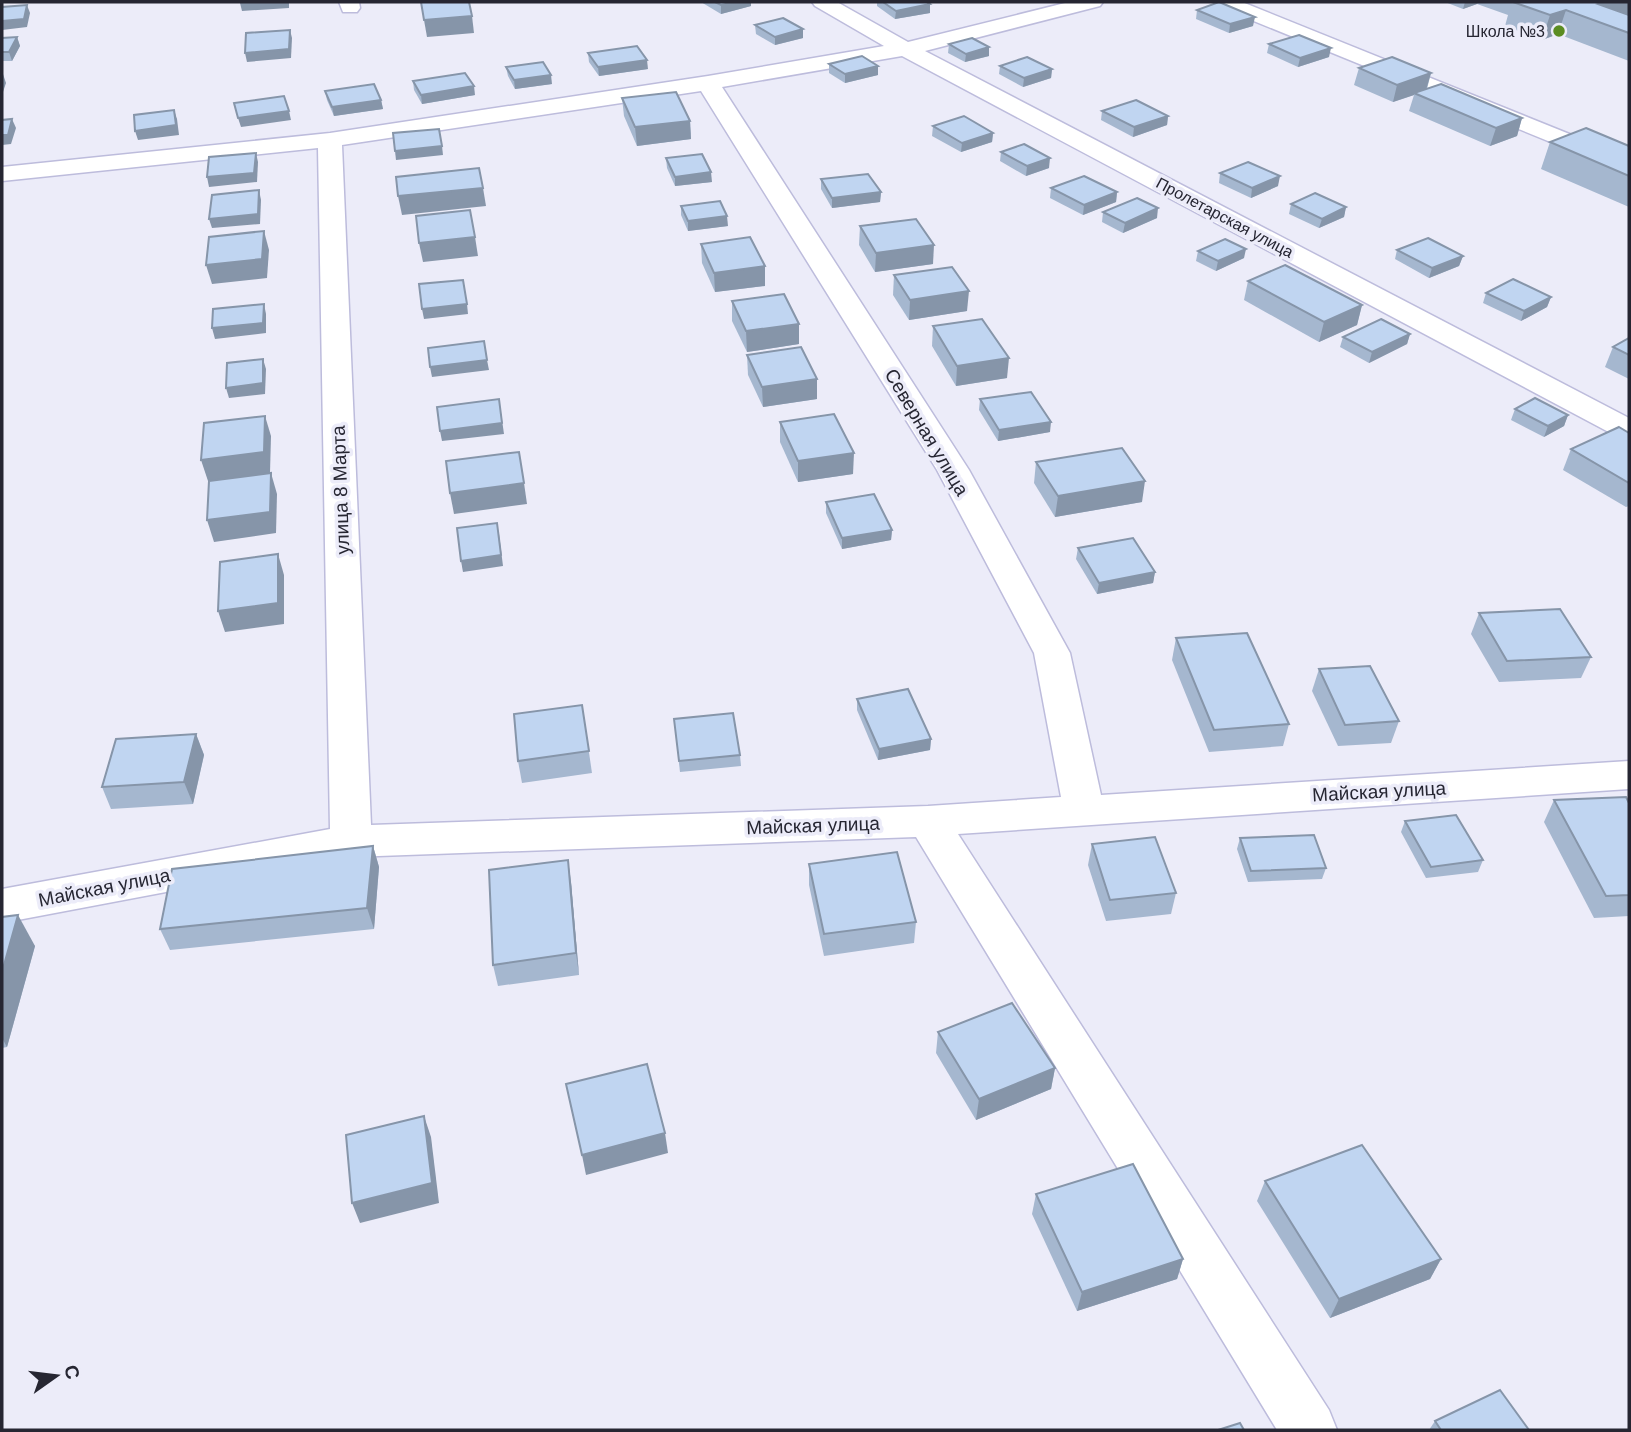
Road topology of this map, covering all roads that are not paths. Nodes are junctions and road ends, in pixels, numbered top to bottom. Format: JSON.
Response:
{"nodes":[{"id":1,"x":822,"y":2,"type":"edge"},
{"id":2,"x":1093,"y":2,"type":"edge"},
{"id":3,"x":1224,"y":2,"type":"edge"},
{"id":4,"x":905,"y":49,"type":"junction"},
{"id":5,"x":708,"y":83,"type":"junction"},
{"id":6,"x":330,"y":140,"type":"junction"},
{"id":7,"x":1629,"y":167,"type":"edge"},
{"id":8,"x":2,"y":174,"type":"edge"},
{"id":9,"x":1629,"y":430,"type":"edge"},
{"id":10,"x":1629,"y":775,"type":"edge"},
{"id":11,"x":1084,"y":808,"type":"junction"},
{"id":12,"x":928,"y":821,"type":"junction"},
{"id":13,"x":351,"y":841,"type":"junction"},
{"id":14,"x":2,"y":906,"type":"edge"},
{"id":15,"x":1309,"y":1430,"type":"edge"}],
"edges":[{"from":1,"to":4,"type":"street","name":"Пролетарская улица"},
{"from":2,"to":4,"type":"street"},
{"from":3,"to":7,"type":"street"},
{"from":4,"to":5,"type":"street"},
{"from":4,"to":9,"type":"street","name":"Пролетарская улица"},
{"from":5,"to":6,"type":"street"},
{"from":5,"to":11,"type":"street","name":"Северная улица"},
{"from":6,"to":8,"type":"street"},
{"from":6,"to":13,"type":"street","name":"улица 8 Марта"},
{"from":10,"to":11,"type":"street","name":"Майская улица"},
{"from":11,"to":12,"type":"street","name":"Майская улица"},
{"from":12,"to":13,"type":"street","name":"Майская улица"},
{"from":12,"to":15,"type":"street"},
{"from":13,"to":14,"type":"street","name":"Майская улица"}]}
